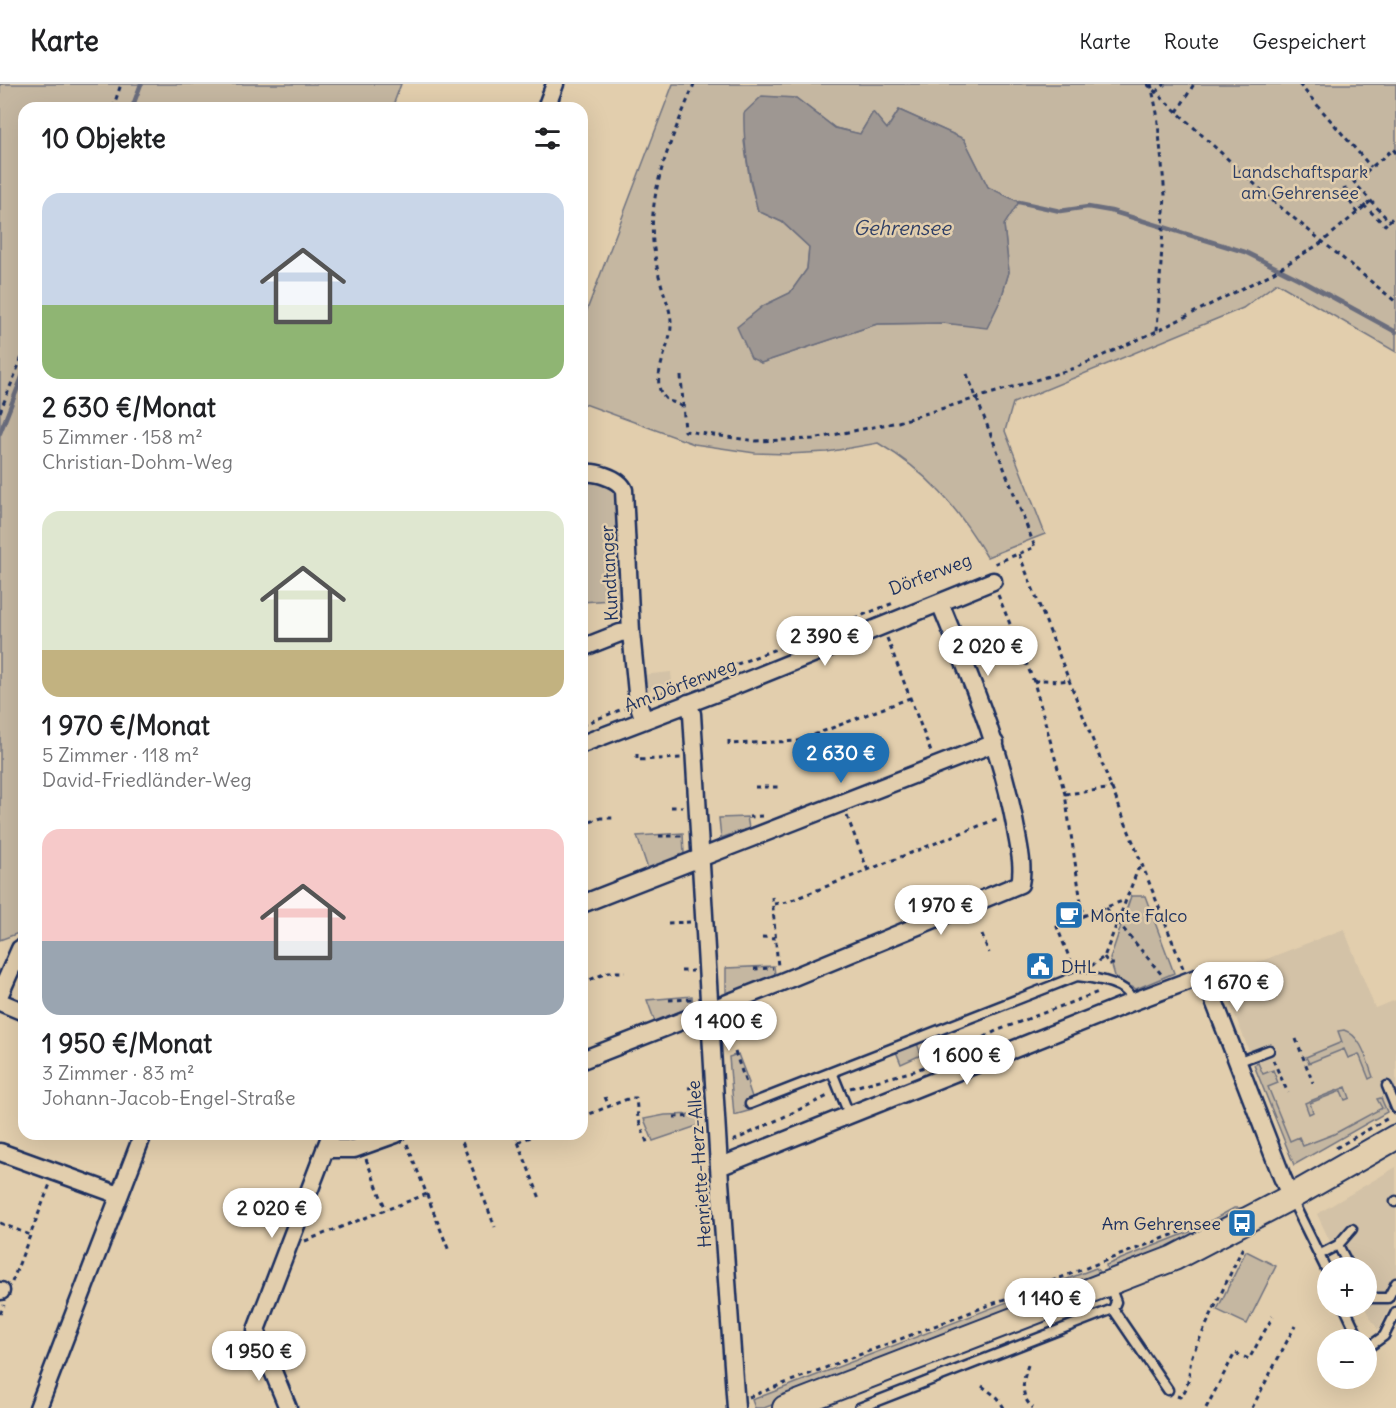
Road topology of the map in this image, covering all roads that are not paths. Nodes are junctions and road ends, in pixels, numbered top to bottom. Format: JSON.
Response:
{"nodes":[{"id":1,"x":555,"y":84,"type":"edge"},
{"id":2,"x":548,"y":102,"type":"edge"},
{"id":3,"x":588,"y":472,"type":"edge"},
{"id":4,"x":992,"y":580,"type":"road end"},
{"id":5,"x":940,"y":603,"type":"junction"},
{"id":6,"x":631,"y":632,"type":"junction"},
{"id":7,"x":588,"y":646,"type":"edge"},
{"id":8,"x":688,"y":703,"type":"junction"},
{"id":9,"x":644,"y":720,"type":"junction"},
{"id":10,"x":588,"y":742,"type":"edge"},
{"id":11,"x":995,"y":743,"type":"junction"},
{"id":12,"x":700,"y":857,"type":"junction"},
{"id":13,"x":588,"y":902,"type":"edge"},
{"id":14,"x":18,"y":956,"type":"edge"},
{"id":15,"x":0,"y":994,"type":"edge"},
{"id":16,"x":0,"y":1002,"type":"edge"},
{"id":17,"x":1132,"y":1002,"type":"junction"},
{"id":18,"x":18,"y":1010,"type":"edge"},
{"id":19,"x":710,"y":1010,"type":"junction"},
{"id":20,"x":1269,"y":1050,"type":"road end"},
{"id":21,"x":588,"y":1058,"type":"edge"},
{"id":22,"x":1237,"y":1062,"type":"junction"},
{"id":23,"x":832,"y":1072,"type":"junction"},
{"id":24,"x":1387,"y":1086,"type":"dead end"},
{"id":25,"x":750,"y":1104,"type":"dead end"},
{"id":26,"x":1396,"y":1108,"type":"edge"},
{"id":27,"x":849,"y":1114,"type":"junction"},
{"id":28,"x":1396,"y":1137,"type":"edge"},
{"id":29,"x":141,"y":1140,"type":"edge"},
{"id":30,"x":378,"y":1140,"type":"edge"},
{"id":31,"x":328,"y":1141,"type":"edge"},
{"id":32,"x":0,"y":1152,"type":"edge"},
{"id":33,"x":719,"y":1167,"type":"junction"},
{"id":34,"x":119,"y":1195,"type":"junction"},
{"id":35,"x":1291,"y":1197,"type":"junction"},
{"id":36,"x":1352,"y":1229,"type":"dead end"},
{"id":37,"x":1338,"y":1245,"type":"junction"},
{"id":38,"x":1319,"y":1255,"type":"joint"},
{"id":39,"x":1344,"y":1257,"type":"edge"},
{"id":40,"x":1109,"y":1283,"type":"junction"},
{"id":41,"x":1396,"y":1283,"type":"edge"},
{"id":42,"x":1377,"y":1298,"type":"edge"},
{"id":43,"x":1113,"y":1309,"type":"junction"},
{"id":44,"x":1396,"y":1312,"type":"edge"},
{"id":45,"x":1377,"y":1341,"type":"edge"},
{"id":46,"x":1171,"y":1393,"type":"road end"},
{"id":47,"x":736,"y":1405,"type":"edge"},
{"id":48,"x":38,"y":1408,"type":"edge"},
{"id":49,"x":288,"y":1408,"type":"edge"},
{"id":50,"x":785,"y":1408,"type":"edge"},
{"id":51,"x":859,"y":1408,"type":"edge"}],
"edges":[{"from":1,"to":2,"type":"street"},
{"from":3,"to":6,"type":"street","name":"Kundtanger"},
{"from":4,"to":5,"type":"street","name":"Am Dörferweg"},
{"from":5,"to":8,"type":"street","name":"Am Dörferweg"},
{"from":5,"to":11,"type":"street"},
{"from":6,"to":7,"type":"street","name":"Kundtanger"},
{"from":6,"to":9,"type":"street","name":"Kundtanger"},
{"from":8,"to":9,"type":"street","name":"Am Dörferweg"},
{"from":8,"to":12,"type":"street","name":"Henriette-Herz-Allee"},
{"from":9,"to":10,"type":"street","name":"Am Dörferweg"},
{"from":11,"to":12,"type":"street"},
{"from":11,"to":19,"type":"street"},
{"from":12,"to":13,"type":"street"},
{"from":12,"to":19,"type":"street","name":"Henriette-Herz-Allee"},
{"from":14,"to":15,"type":"street"},
{"from":16,"to":18,"type":"street"},
{"from":17,"to":22,"type":"street"},
{"from":17,"to":23,"type":"lane"},
{"from":17,"to":27,"type":"street"},
{"from":19,"to":21,"type":"street"},
{"from":19,"to":33,"type":"street","name":"Henriette-Herz-Allee"},
{"from":20,"to":22,"type":"lane"},
{"from":22,"to":35,"type":"street"},
{"from":23,"to":25,"type":"lane"},
{"from":23,"to":27,"type":"lane"},
{"from":24,"to":26,"type":"lane"},
{"from":27,"to":33,"type":"street"},
{"from":28,"to":35,"type":"main road"},
{"from":29,"to":34,"type":"street"},
{"from":30,"to":31,"type":"street"},
{"from":31,"to":49,"type":"street"},
{"from":32,"to":34,"type":"street"},
{"from":33,"to":47,"type":"street","name":"Henriette-Herz-Allee"},
{"from":34,"to":48,"type":"street"},
{"from":35,"to":38,"type":"lane"},
{"from":35,"to":40,"type":"main road"},
{"from":36,"to":37,"type":"lane"},
{"from":37,"to":38,"type":"lane"},
{"from":37,"to":39,"type":"lane"},
{"from":40,"to":43,"type":"lane"},
{"from":40,"to":50,"type":"main road"},
{"from":41,"to":42,"type":"lane"},
{"from":43,"to":46,"type":"lane"},
{"from":43,"to":51,"type":"lane"},
{"from":44,"to":45,"type":"lane"}]}
